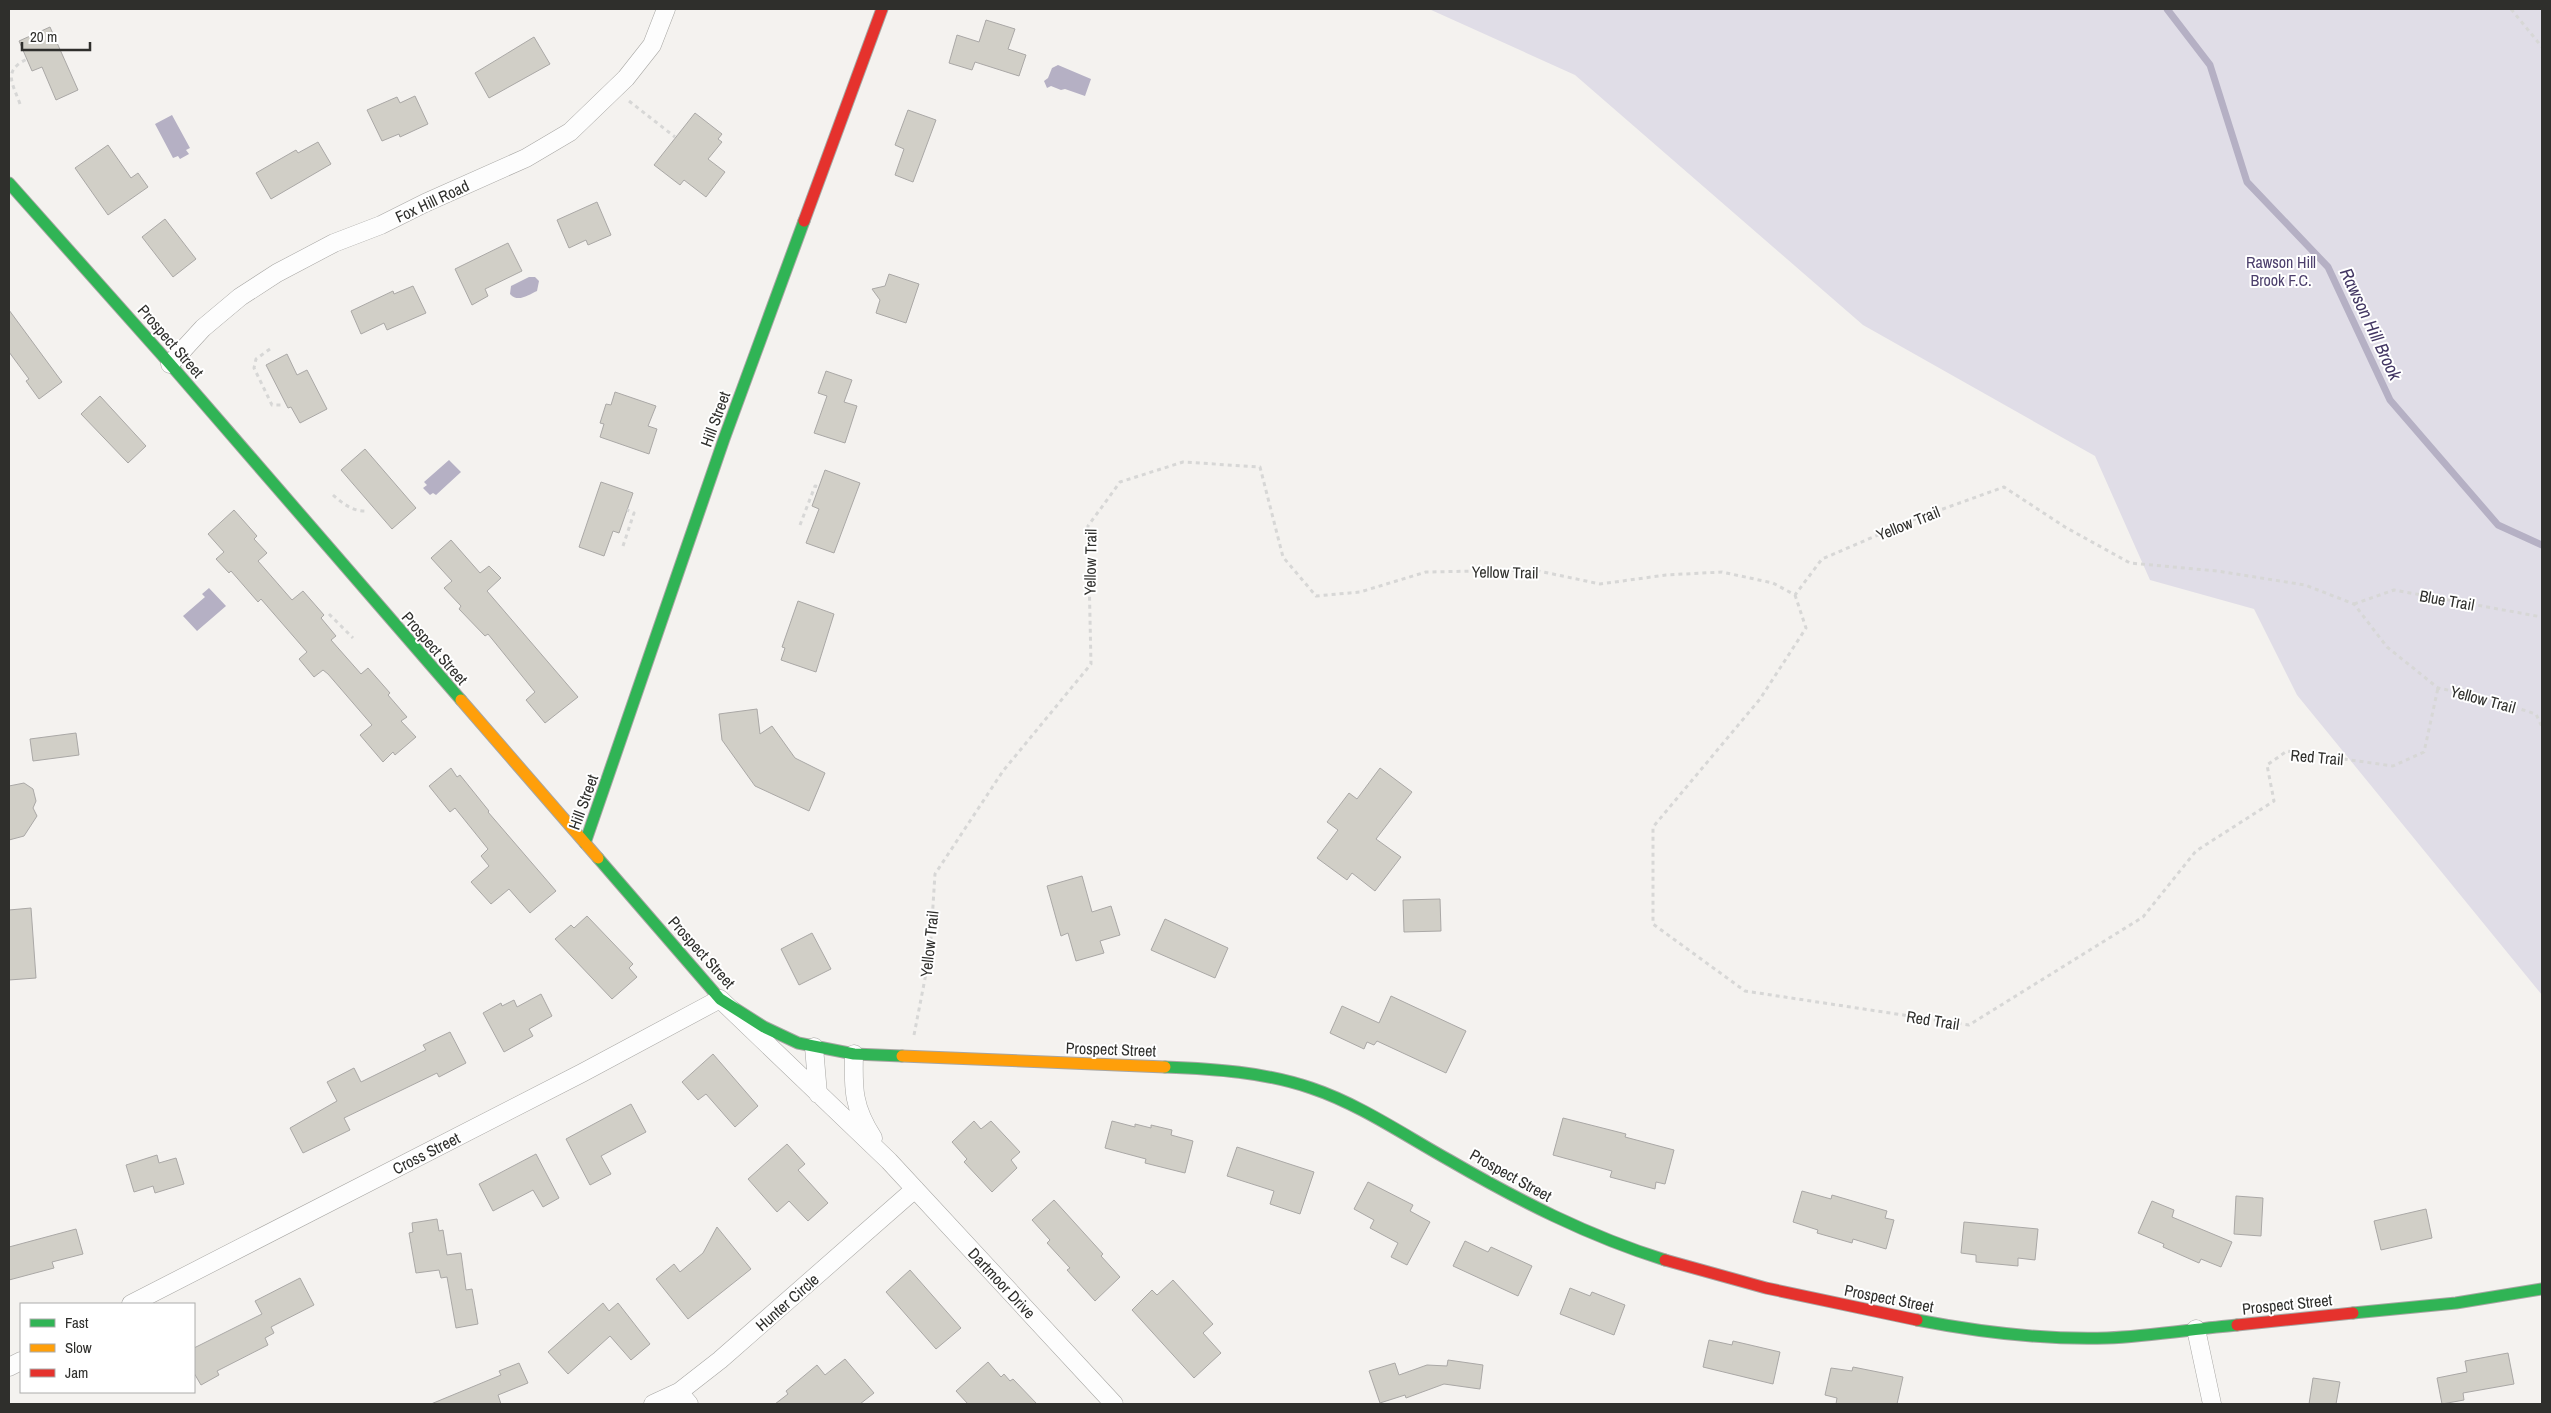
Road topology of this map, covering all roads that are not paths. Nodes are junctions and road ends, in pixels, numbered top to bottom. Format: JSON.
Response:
{"nodes":[{"id":1,"x":666,"y":9,"type":"edge"},
{"id":2,"x":882,"y":9,"type":"edge"},
{"id":3,"x":9,"y":183,"type":"edge"},
{"id":4,"x":170,"y":364,"type":"junction"},
{"id":5,"x":585,"y":843,"type":"junction"},
{"id":6,"x":720,"y":999,"type":"junction"},
{"id":7,"x":814,"y":1047,"type":"junction"},
{"id":8,"x":854,"y":1054,"type":"junction"},
{"id":9,"x":818,"y":1094,"type":"junction"},
{"id":10,"x":889,"y":1161,"type":"junction"},
{"id":11,"x":915,"y":1190,"type":"junction"},
{"id":12,"x":2542,"y":1289,"type":"edge"},
{"id":13,"x":133,"y":1303,"type":"edge"},
{"id":14,"x":2196,"y":1329,"type":"junction"},
{"id":15,"x":20,"y":1361,"type":"edge"},
{"id":16,"x":9,"y":1367,"type":"edge"},
{"id":17,"x":684,"y":1398,"type":"edge"},
{"id":18,"x":653,"y":1404,"type":"edge"},
{"id":19,"x":1114,"y":1404,"type":"edge"},
{"id":20,"x":2212,"y":1404,"type":"edge"}],
"edges":[{"from":1,"to":4,"type":"street","name":"Fox Hill Road"},
{"from":2,"to":5,"type":"street","name":"Hill Street"},
{"from":3,"to":4,"type":"street","name":"Prospect Street"},
{"from":4,"to":5,"type":"street","name":"Prospect Street"},
{"from":5,"to":6,"type":"street","name":"Prospect Street"},
{"from":6,"to":7,"type":"street","name":"Prospect Street"},
{"from":6,"to":9,"type":"street","name":"Dartmoor Drive"},
{"from":6,"to":13,"type":"street","name":"Cross Street"},
{"from":7,"to":8,"type":"street","name":"Prospect Street"},
{"from":7,"to":9,"type":"street"},
{"from":8,"to":10,"type":"street","name":"Dartmoor Drive"},
{"from":8,"to":14,"type":"street","name":"Prospect Street"},
{"from":9,"to":10,"type":"street","name":"Dartmoor Drive"},
{"from":10,"to":11,"type":"street","name":"Dartmoor Drive"},
{"from":11,"to":17,"type":"street","name":"Hunter Circle"},
{"from":11,"to":19,"type":"street","name":"Dartmoor Drive"},
{"from":12,"to":14,"type":"street","name":"Prospect Street"},
{"from":14,"to":20,"type":"street"},
{"from":15,"to":16,"type":"street"},
{"from":17,"to":18,"type":"street","name":"Hunter Circle"}]}
